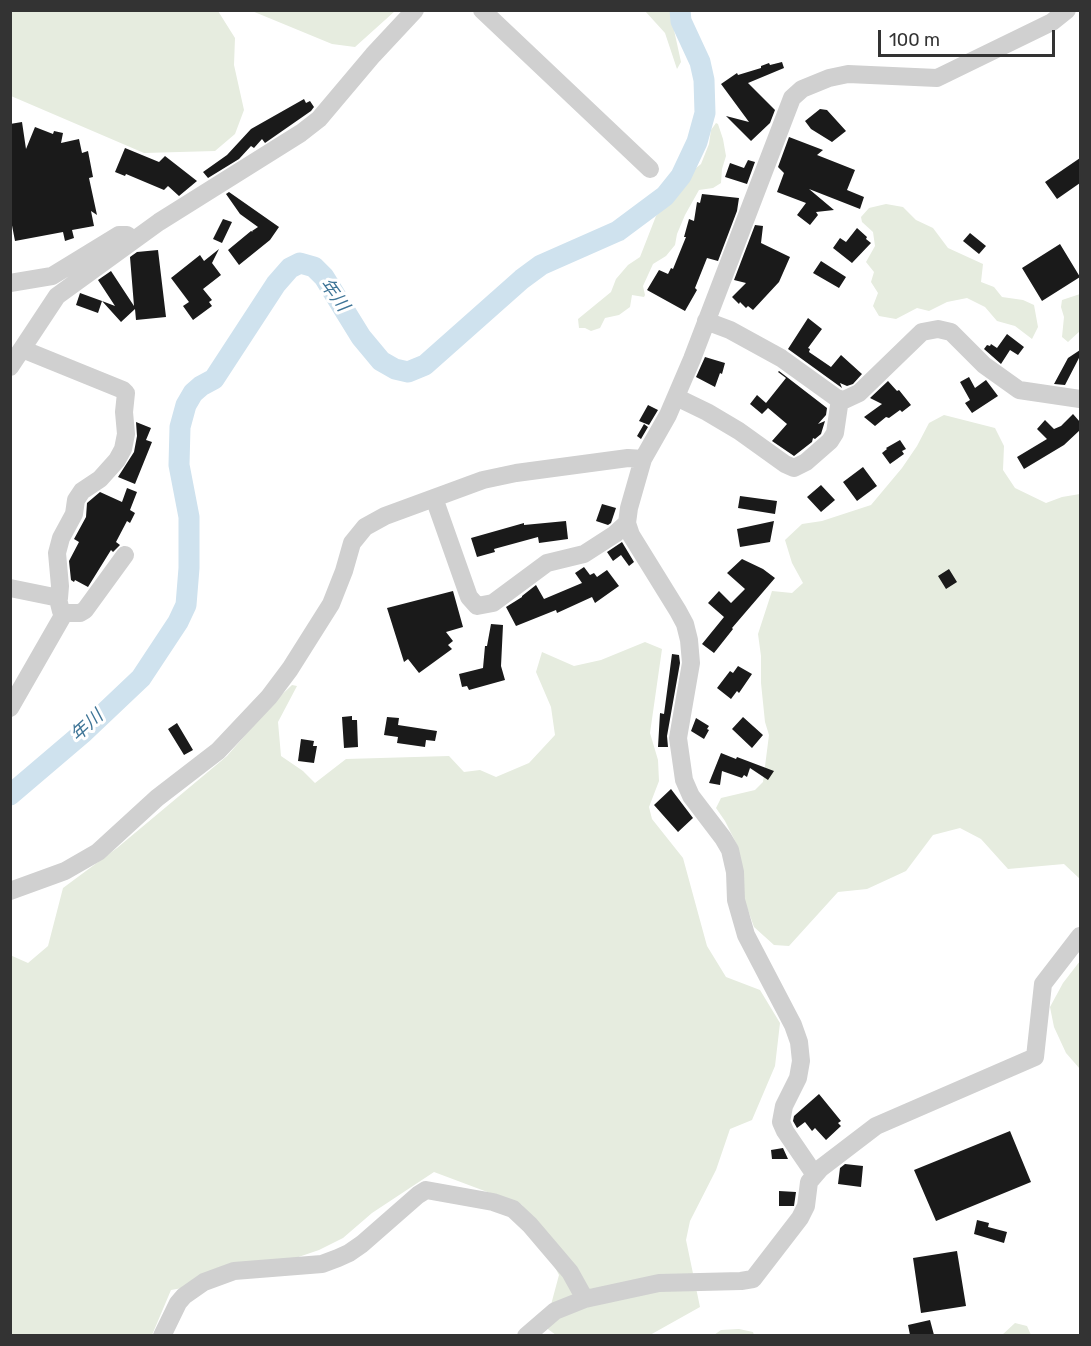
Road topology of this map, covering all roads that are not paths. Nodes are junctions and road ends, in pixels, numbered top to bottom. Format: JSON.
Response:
{"nodes":[{"id":1,"x":415,"y":10,"type":"edge"},
{"id":2,"x":482,"y":10,"type":"edge"},
{"id":3,"x":1067,"y":10,"type":"edge"},
{"id":4,"x":650,"y":169,"type":"dead end"},
{"id":5,"x":134,"y":240,"type":"junction"},
{"id":6,"x":10,"y":283,"type":"edge"},
{"id":7,"x":706,"y":321,"type":"junction"},
{"id":8,"x":22,"y":349,"type":"junction"},
{"id":9,"x":10,"y":367,"type":"edge"},
{"id":10,"x":676,"y":397,"type":"junction"},
{"id":11,"x":840,"y":399,"type":"junction"},
{"id":12,"x":1080,"y":399,"type":"edge"},
{"id":13,"x":643,"y":459,"type":"junction"},
{"id":14,"x":434,"y":498,"type":"junction"},
{"id":15,"x":627,"y":523,"type":"junction"},
{"id":16,"x":125,"y":555,"type":"dead end"},
{"id":17,"x":10,"y":588,"type":"edge"},
{"id":18,"x":62,"y":605,"type":"junction"},
{"id":19,"x":10,"y":708,"type":"edge"},
{"id":20,"x":10,"y":891,"type":"edge"},
{"id":21,"x":1080,"y":936,"type":"edge"},
{"id":22,"x":815,"y":1175,"type":"junction"},
{"id":23,"x":585,"y":1299,"type":"junction"},
{"id":24,"x":162,"y":1335,"type":"edge"},
{"id":25,"x":526,"y":1335,"type":"edge"}],
"edges":[{"from":1,"to":5,"type":"street"},
{"from":2,"to":4,"type":"street"},
{"from":3,"to":7,"type":"street"},
{"from":5,"to":6,"type":"street"},
{"from":5,"to":8,"type":"street"},
{"from":7,"to":10,"type":"street"},
{"from":7,"to":11,"type":"street"},
{"from":8,"to":9,"type":"street"},
{"from":8,"to":18,"type":"street"},
{"from":10,"to":11,"type":"street"},
{"from":10,"to":13,"type":"street"},
{"from":11,"to":12,"type":"street"},
{"from":13,"to":14,"type":"street"},
{"from":13,"to":15,"type":"street"},
{"from":14,"to":15,"type":"street"},
{"from":14,"to":20,"type":"street"},
{"from":15,"to":22,"type":"street"},
{"from":16,"to":18,"type":"street"},
{"from":17,"to":18,"type":"street"},
{"from":18,"to":19,"type":"street"},
{"from":21,"to":22,"type":"street"},
{"from":22,"to":23,"type":"street"},
{"from":23,"to":24,"type":"street"},
{"from":23,"to":25,"type":"street"}]}
